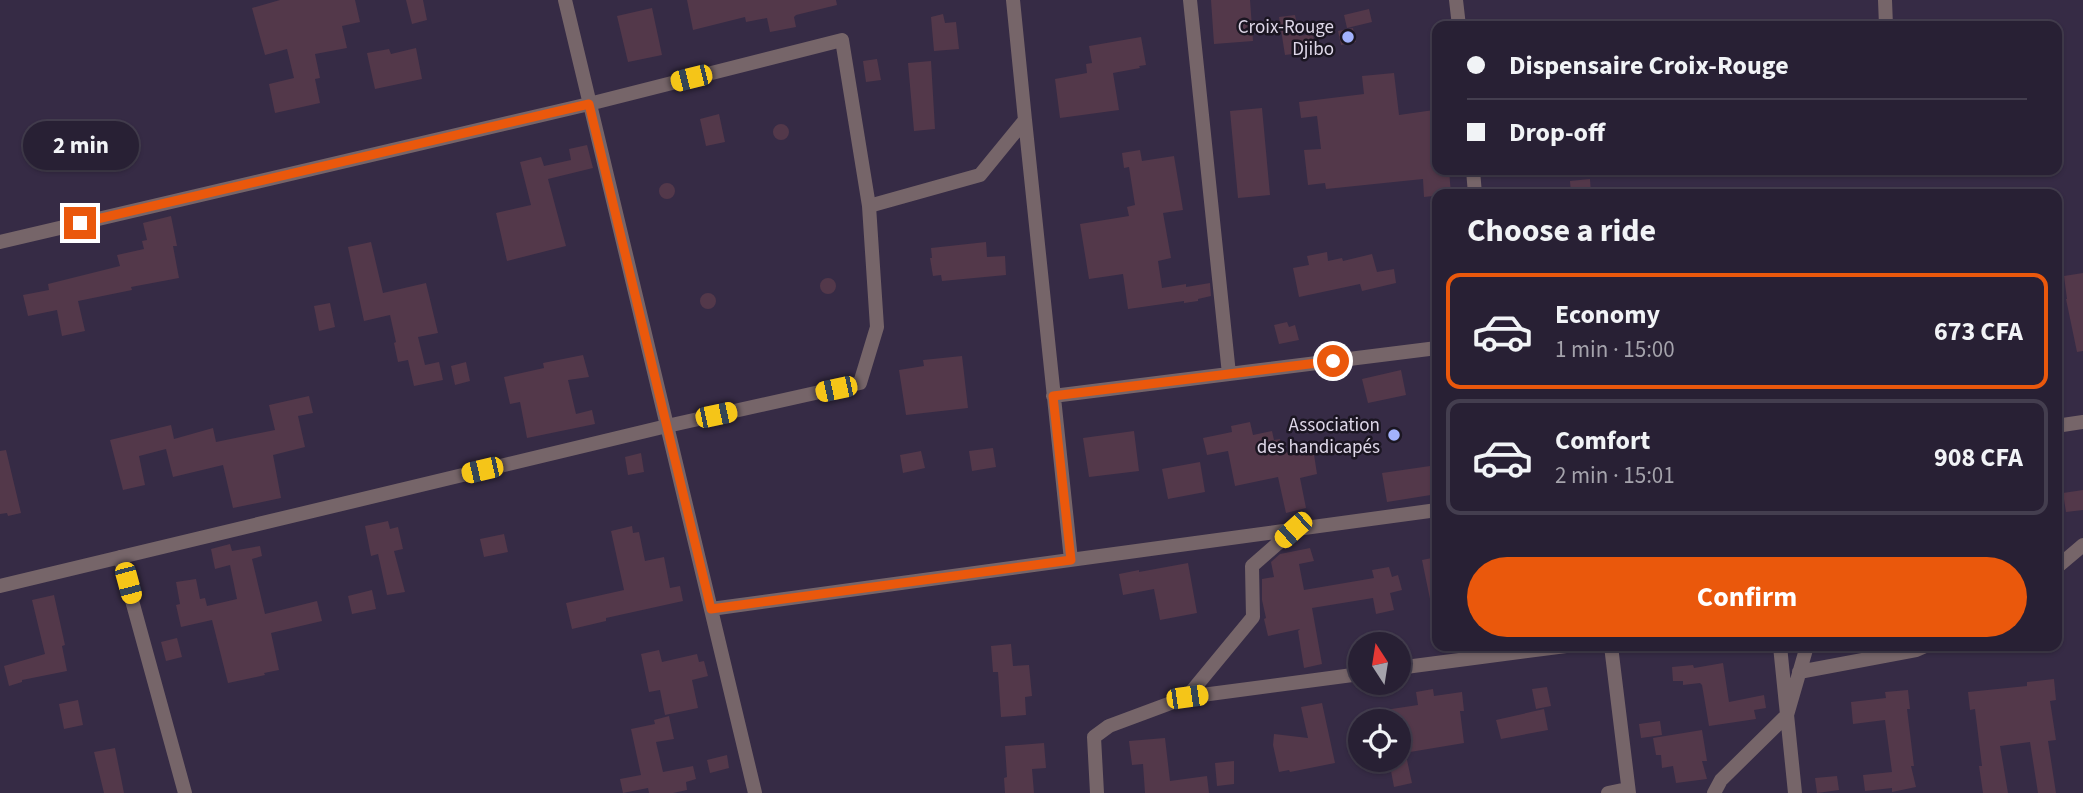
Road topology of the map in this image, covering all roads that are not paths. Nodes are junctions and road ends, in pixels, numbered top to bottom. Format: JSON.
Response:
{"nodes":[{"id":1,"x":565,"y":0,"type":"edge"},
{"id":2,"x":1013,"y":0,"type":"edge"},
{"id":3,"x":1190,"y":0,"type":"edge"},
{"id":4,"x":1456,"y":0,"type":"edge"},
{"id":5,"x":1885,"y":0,"type":"edge"},
{"id":6,"x":1458,"y":21,"type":"edge"},
{"id":7,"x":1886,"y":21,"type":"edge"},
{"id":8,"x":589,"y":104,"type":"junction"},
{"id":9,"x":1024,"y":120,"type":"junction"},
{"id":10,"x":869,"y":206,"type":"junction"},
{"id":11,"x":0,"y":242,"type":"edge"},
{"id":12,"x":1432,"y":349,"type":"edge"},
{"id":13,"x":1229,"y":374,"type":"junction"},
{"id":14,"x":1053,"y":396,"type":"junction"},
{"id":15,"x":2083,"y":422,"type":"edge"},
{"id":16,"x":2062,"y":425,"type":"edge"},
{"id":17,"x":667,"y":426,"type":"junction"},
{"id":18,"x":1432,"y":511,"type":"edge"},
{"id":19,"x":1293,"y":530,"type":"junction"},
{"id":20,"x":2083,"y":545,"type":"edge"},
{"id":21,"x":121,"y":557,"type":"junction"},
{"id":22,"x":1071,"y":560,"type":"junction"},
{"id":23,"x":2062,"y":563,"type":"edge"},
{"id":24,"x":0,"y":586,"type":"edge"},
{"id":25,"x":711,"y":609,"type":"junction"},
{"id":26,"x":1528,"y":651,"type":"edge"},
{"id":27,"x":1612,"y":651,"type":"edge"},
{"id":28,"x":1781,"y":651,"type":"edge"},
{"id":29,"x":1805,"y":651,"type":"edge"},
{"id":30,"x":1911,"y":651,"type":"edge"},
{"id":31,"x":1411,"y":666,"type":"edge"},
{"id":32,"x":1799,"y":672,"type":"junction"},
{"id":33,"x":1348,"y":676,"type":"edge"},
{"id":34,"x":1187,"y":697,"type":"junction"},
{"id":35,"x":1787,"y":715,"type":"junction"},
{"id":36,"x":1628,"y":791,"type":"edge"},
{"id":37,"x":185,"y":793,"type":"edge"},
{"id":38,"x":755,"y":793,"type":"edge"},
{"id":39,"x":1097,"y":793,"type":"edge"},
{"id":40,"x":1608,"y":793,"type":"edge"},
{"id":41,"x":1714,"y":793,"type":"edge"},
{"id":42,"x":1795,"y":793,"type":"edge"}],
"edges":[{"from":1,"to":8,"type":"street"},
{"from":2,"to":9,"type":"street"},
{"from":3,"to":13,"type":"street"},
{"from":4,"to":6,"type":"street"},
{"from":5,"to":7,"type":"street"},
{"from":8,"to":10,"type":"street"},
{"from":8,"to":11,"type":"street"},
{"from":8,"to":17,"type":"street"},
{"from":9,"to":10,"type":"street"},
{"from":9,"to":14,"type":"street"},
{"from":10,"to":17,"type":"street"},
{"from":12,"to":13,"type":"street"},
{"from":13,"to":14,"type":"street"},
{"from":14,"to":22,"type":"street"},
{"from":15,"to":16,"type":"street"},
{"from":17,"to":21,"type":"street"},
{"from":17,"to":25,"type":"street"},
{"from":18,"to":19,"type":"street"},
{"from":19,"to":22,"type":"street"},
{"from":19,"to":34,"type":"street"},
{"from":20,"to":23,"type":"street"},
{"from":21,"to":24,"type":"street"},
{"from":21,"to":37,"type":"street"},
{"from":22,"to":25,"type":"street"},
{"from":25,"to":38,"type":"street"},
{"from":26,"to":31,"type":"street"},
{"from":27,"to":36,"type":"street"},
{"from":28,"to":35,"type":"street"},
{"from":29,"to":32,"type":"street"},
{"from":30,"to":32,"type":"street"},
{"from":32,"to":35,"type":"street"},
{"from":33,"to":34,"type":"street"},
{"from":34,"to":39,"type":"street"},
{"from":35,"to":41,"type":"street"},
{"from":35,"to":42,"type":"street"},
{"from":36,"to":40,"type":"street"}]}
